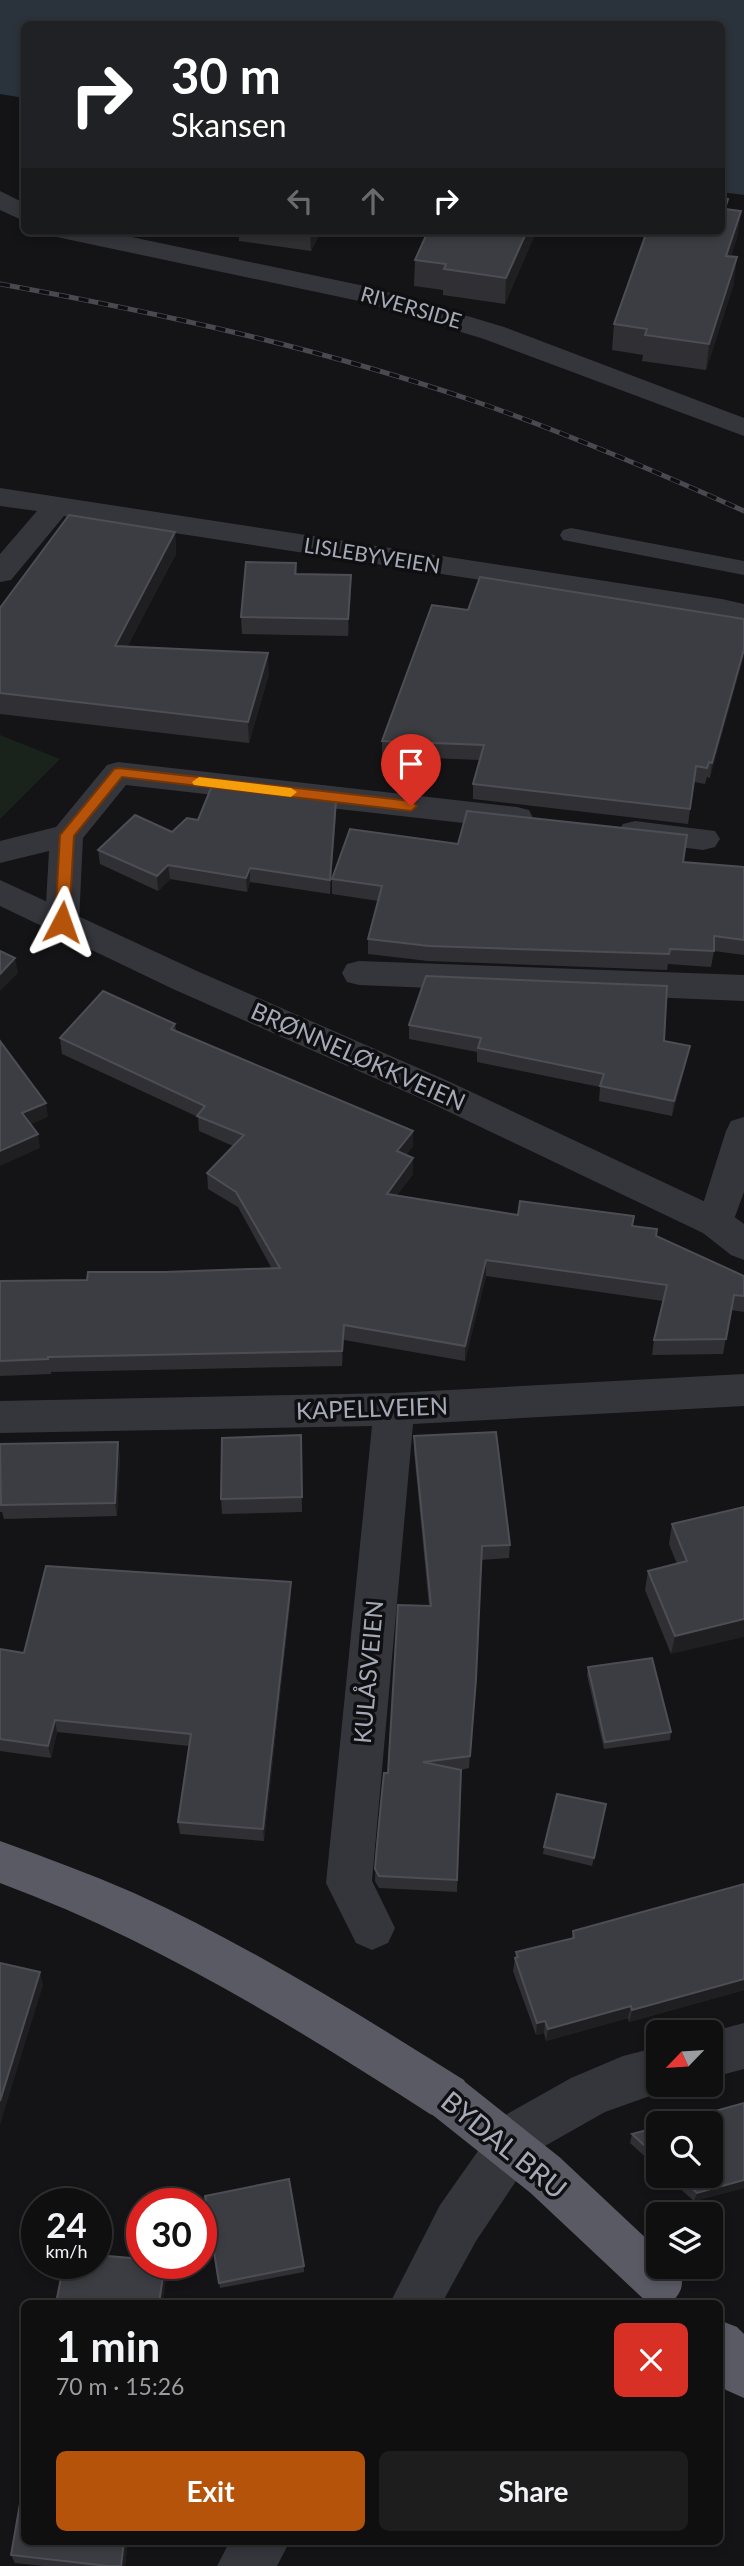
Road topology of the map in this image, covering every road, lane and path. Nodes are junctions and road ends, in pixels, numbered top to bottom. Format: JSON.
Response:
{"nodes":[{"id":1,"x":0,"y":199,"type":"edge"},
{"id":2,"x":21,"y":211,"type":"edge"},
{"id":3,"x":85,"y":235,"type":"edge"},
{"id":4,"x":744,"y":428,"type":"edge"},
{"id":5,"x":0,"y":496,"type":"edge"},
{"id":6,"x":57,"y":506,"type":"junction"},
{"id":7,"x":571,"y":535,"type":"dead end"},
{"id":8,"x":744,"y":568,"type":"edge"},
{"id":9,"x":0,"y":573,"type":"edge"},
{"id":10,"x":744,"y":614,"type":"edge"},
{"id":11,"x":553,"y":822,"type":"edge"},
{"id":12,"x":608,"y":829,"type":"edge"},
{"id":13,"x":67,"y":835,"type":"junction"},
{"id":14,"x":703,"y":839,"type":"dead end"},
{"id":15,"x":0,"y":852,"type":"edge"},
{"id":16,"x":0,"y":892,"type":"edge"},
{"id":17,"x":62,"y":922,"type":"junction"},
{"id":18,"x":359,"y":973,"type":"dead end"},
{"id":19,"x":744,"y":988,"type":"edge"},
{"id":20,"x":744,"y":1131,"type":"edge"},
{"id":21,"x":716,"y":1223,"type":"junction"},
{"id":22,"x":744,"y":1245,"type":"edge"},
{"id":23,"x":744,"y":1390,"type":"edge"},
{"id":24,"x":394,"y":1409,"type":"junction"},
{"id":25,"x":0,"y":1417,"type":"edge"},
{"id":26,"x":0,"y":1862,"type":"edge"},
{"id":27,"x":372,"y":1928,"type":"dead end"},
{"id":28,"x":744,"y":2046,"type":"edge"},
{"id":29,"x":723,"y":2052,"type":"edge"},
{"id":30,"x":646,"y":2073,"type":"edge"},
{"id":31,"x":669,"y":2292,"type":"edge"},
{"id":32,"x":417,"y":2300,"type":"edge"},
{"id":33,"x":723,"y":2349,"type":"edge"},
{"id":34,"x":744,"y":2372,"type":"edge"},
{"id":35,"x":260,"y":2545,"type":"edge"},
{"id":36,"x":244,"y":2566,"type":"edge"}],
"edges":[{"from":1,"to":2,"type":"street"},
{"from":3,"to":4,"type":"street","name":"RIVERSIDE"},
{"from":5,"to":6,"type":"street","name":"LISLEBYVEIEN"},
{"from":6,"to":9,"type":"street"},
{"from":6,"to":10,"type":"street","name":"LISLEBYVEIEN"},
{"from":7,"to":8,"type":"lane"},
{"from":11,"to":13,"type":"street"},
{"from":12,"to":14,"type":"street"},
{"from":13,"to":15,"type":"street"},
{"from":13,"to":17,"type":"street"},
{"from":16,"to":17,"type":"street","name":"BRØNNELØKKVEIEN"},
{"from":17,"to":21,"type":"street","name":"BRØNNELØKKVEIEN"},
{"from":18,"to":19,"type":"street"},
{"from":20,"to":21,"type":"street"},
{"from":21,"to":22,"type":"street","name":"BRØNNELØKKVEIEN"},
{"from":23,"to":24,"type":"street","name":"KAPELLVEIEN"},
{"from":24,"to":25,"type":"street","name":"KAPELLVEIEN"},
{"from":24,"to":27,"type":"street","name":"KULÅSVEIEN"},
{"from":26,"to":31,"type":"highway","name":"BYDAL BRU","bridge":true},
{"from":28,"to":29,"type":"street"},
{"from":30,"to":32,"type":"street"},
{"from":33,"to":34,"type":"highway"},
{"from":35,"to":36,"type":"street"}]}
